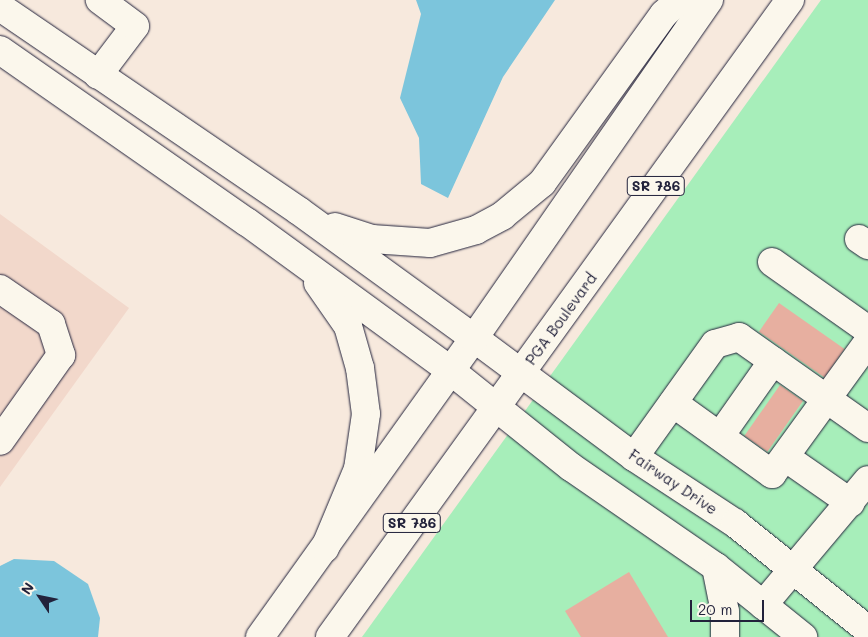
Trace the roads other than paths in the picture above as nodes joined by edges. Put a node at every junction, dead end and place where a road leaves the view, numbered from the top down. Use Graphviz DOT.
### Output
graph roads {
  1 [pos="100,0"];
  2 [pos="679,0"];
  3 [pos="709,0"];
  4 [pos="790,0"];
  5 [pos="0,6"];
  6 [pos="0,50"];
  7 [pos="98,75"];
  8 [pos="300,211"];
  9 [pos="772,262"];
  10 [pos="308,270"];
  11 [pos="0,289"];
  12 [pos="868,330"];
  13 [pos="474,338"];
  14 [pos="868,342"];
  15 [pos="773,361"];
  16 [pos="451,371"];
  17 [pos="522,372"];
  18 [pos="827,399"];
  19 [pos="673,403"];
  20 [pos="495,409"];
  21 [pos="868,428"];
  22 [pos="720,436"];
  23 [pos="0,441"];
  24 [pos="634,457"];
  25 [pos="785,457"];
  26 [pos="868,480"];
  27 [pos="851,504"];
  28 [pos="325,548"];
  29 [pos="716,567"];
  30 [pos="796,569"];
  31 [pos="763,605"];
  32 [pos="868,630"];
  33 [pos="260,637"];
  34 [pos="330,637"];
  35 [pos="725,637"];
  36 [pos="803,637"];
  1 -- 7 [label="main road"];
  2 -- 8 [label="main road"];
  3 -- 13 [label="main road"];
  4 -- 17 [label="main road, PGA Boulevard / SR 786"];
  5 -- 7 [label="main road"];
  6 -- 10 [label="main road"];
  7 -- 8 [label="main road"];
  8 -- 13 [label="main road, Fairway Drive"];
  9 -- 12 [label="main road"];
  10 -- 16 [label="main road"];
  10 -- 28 [label="main road"];
  11 -- 23 [label="main road"];
  13 -- 16 [label="main road"];
  13 -- 17 [label="main road, Fairway Drive"];
  14 -- 18 [label="main road"];
  15 -- 18 [label="main road"];
  15 -- 19 [label="main road"];
  15 -- 22 [label="main road"];
  16 -- 20 [label="main road"];
  16 -- 28 [label="main road"];
  17 -- 20 [label="main road, PGA Boulevard / SR 786"];
  17 -- 24 [label="main road, Fairway Drive"];
  18 -- 21 [label="main road"];
  18 -- 25 [label="main road"];
  19 -- 22 [label="main road"];
  19 -- 24 [label="main road"];
  20 -- 29 [label="main road"];
  20 -- 34 [label="main road, PGA Boulevard / SR 786"];
  22 -- 25 [label="main road"];
  24 -- 30 [label="main road, Fairway Drive"];
  25 -- 27 [label="main road"];
  26 -- 27 [label="main road"];
  27 -- 30 [label="main road"];
  28 -- 33 [label="main road"];
  29 -- 31 [label="main road"];
  29 -- 35 [label="main road"];
  30 -- 31 [label="main road"];
  30 -- 32 [label="main road, Fairway Drive"];
  31 -- 36 [label="main road"];
}
